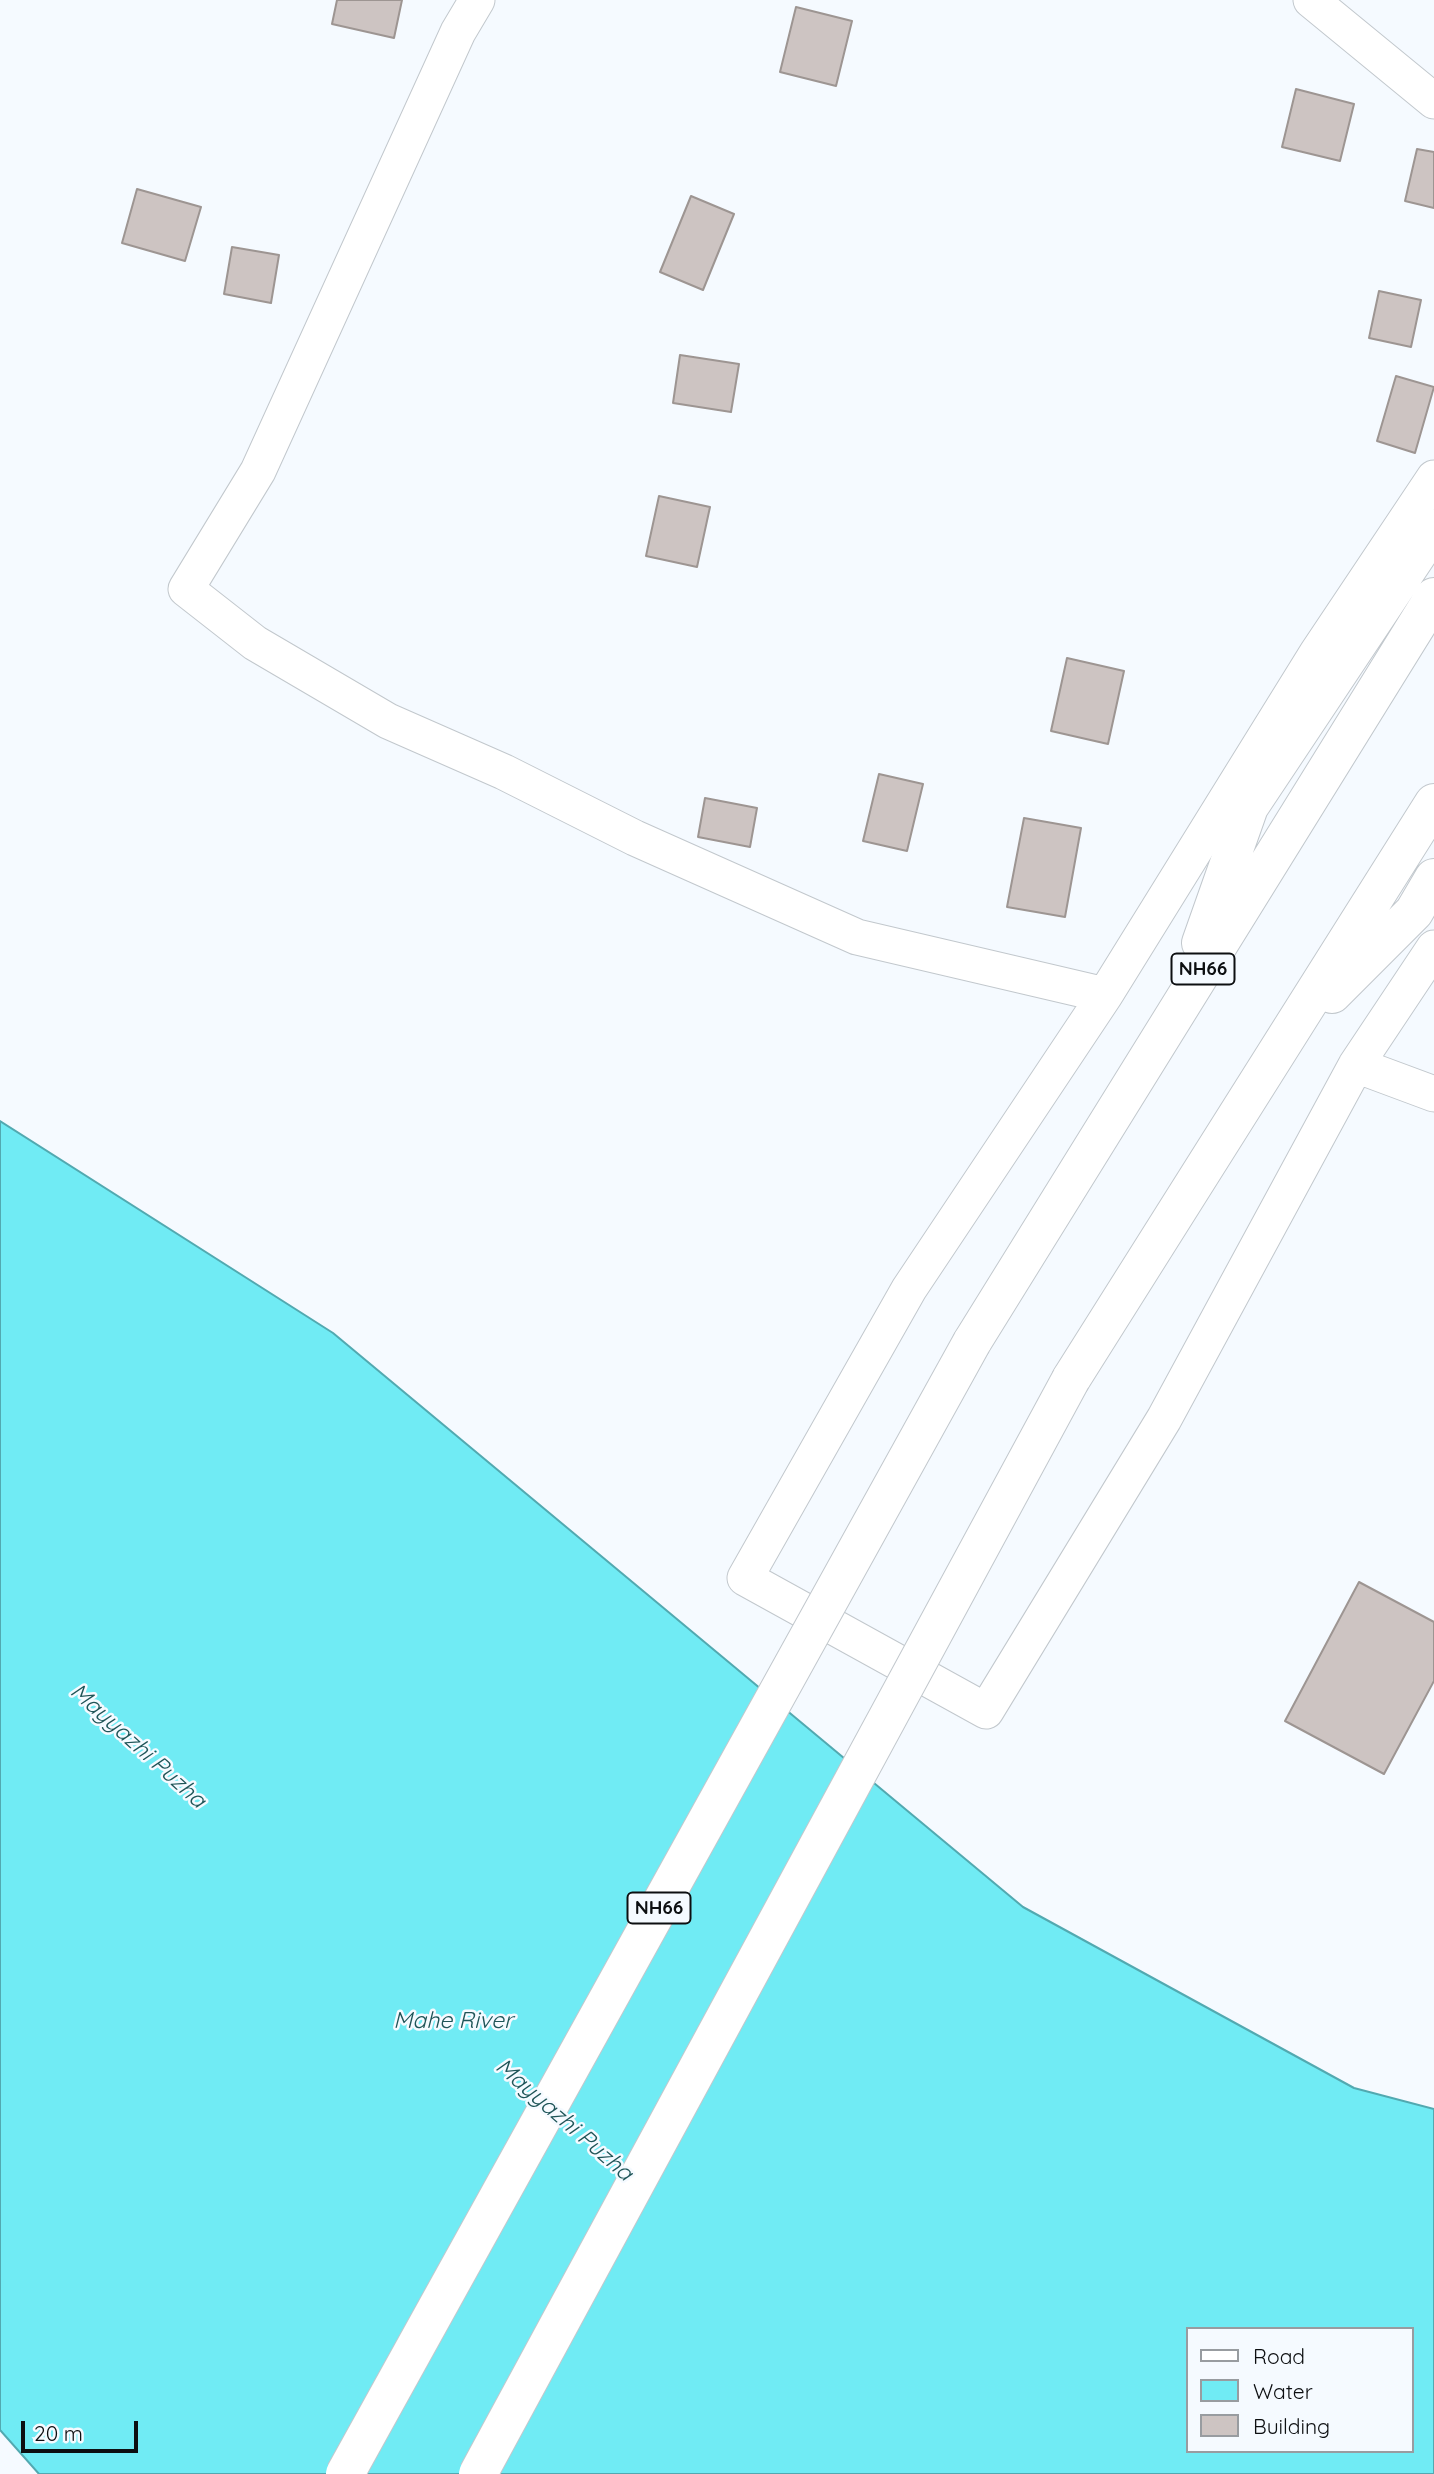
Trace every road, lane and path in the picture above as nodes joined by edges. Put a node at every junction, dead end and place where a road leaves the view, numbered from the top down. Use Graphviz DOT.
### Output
graph roads {
  1 [pos="477,0"];
  2 [pos="1311,0"];
  3 [pos="1434,101"];
  4 [pos="1434,478"];
  5 [pos="1434,529"];
  6 [pos="1434,597"];
  7 [pos="1434,803"];
  8 [pos="1434,878"];
  9 [pos="1434,948"];
  10 [pos="1105,995"];
  11 [pos="1177,1011"];
  12 [pos="1285,1040"];
  13 [pos="1356,1065"];
  14 [pos="1434,1094"];
  15 [pos="345,2474"];
  16 [pos="478,2474"];
  1 -- 10 [label="street"];
  2 -- 3 [label="street"];
  4 -- 10 [label="street"];
  5 -- 11 [label="highway"];
  6 -- 11 [label="highway, NH66"];
  7 -- 12 [label="highway"];
  8 -- 12 [label="highway"];
  9 -- 13 [label="street"];
  10 -- 13 [label="street"];
  11 -- 15 [label="highway, NH66, bridge"];
  12 -- 16 [label="highway, bridge"];
  13 -- 14 [label="street"];
}
